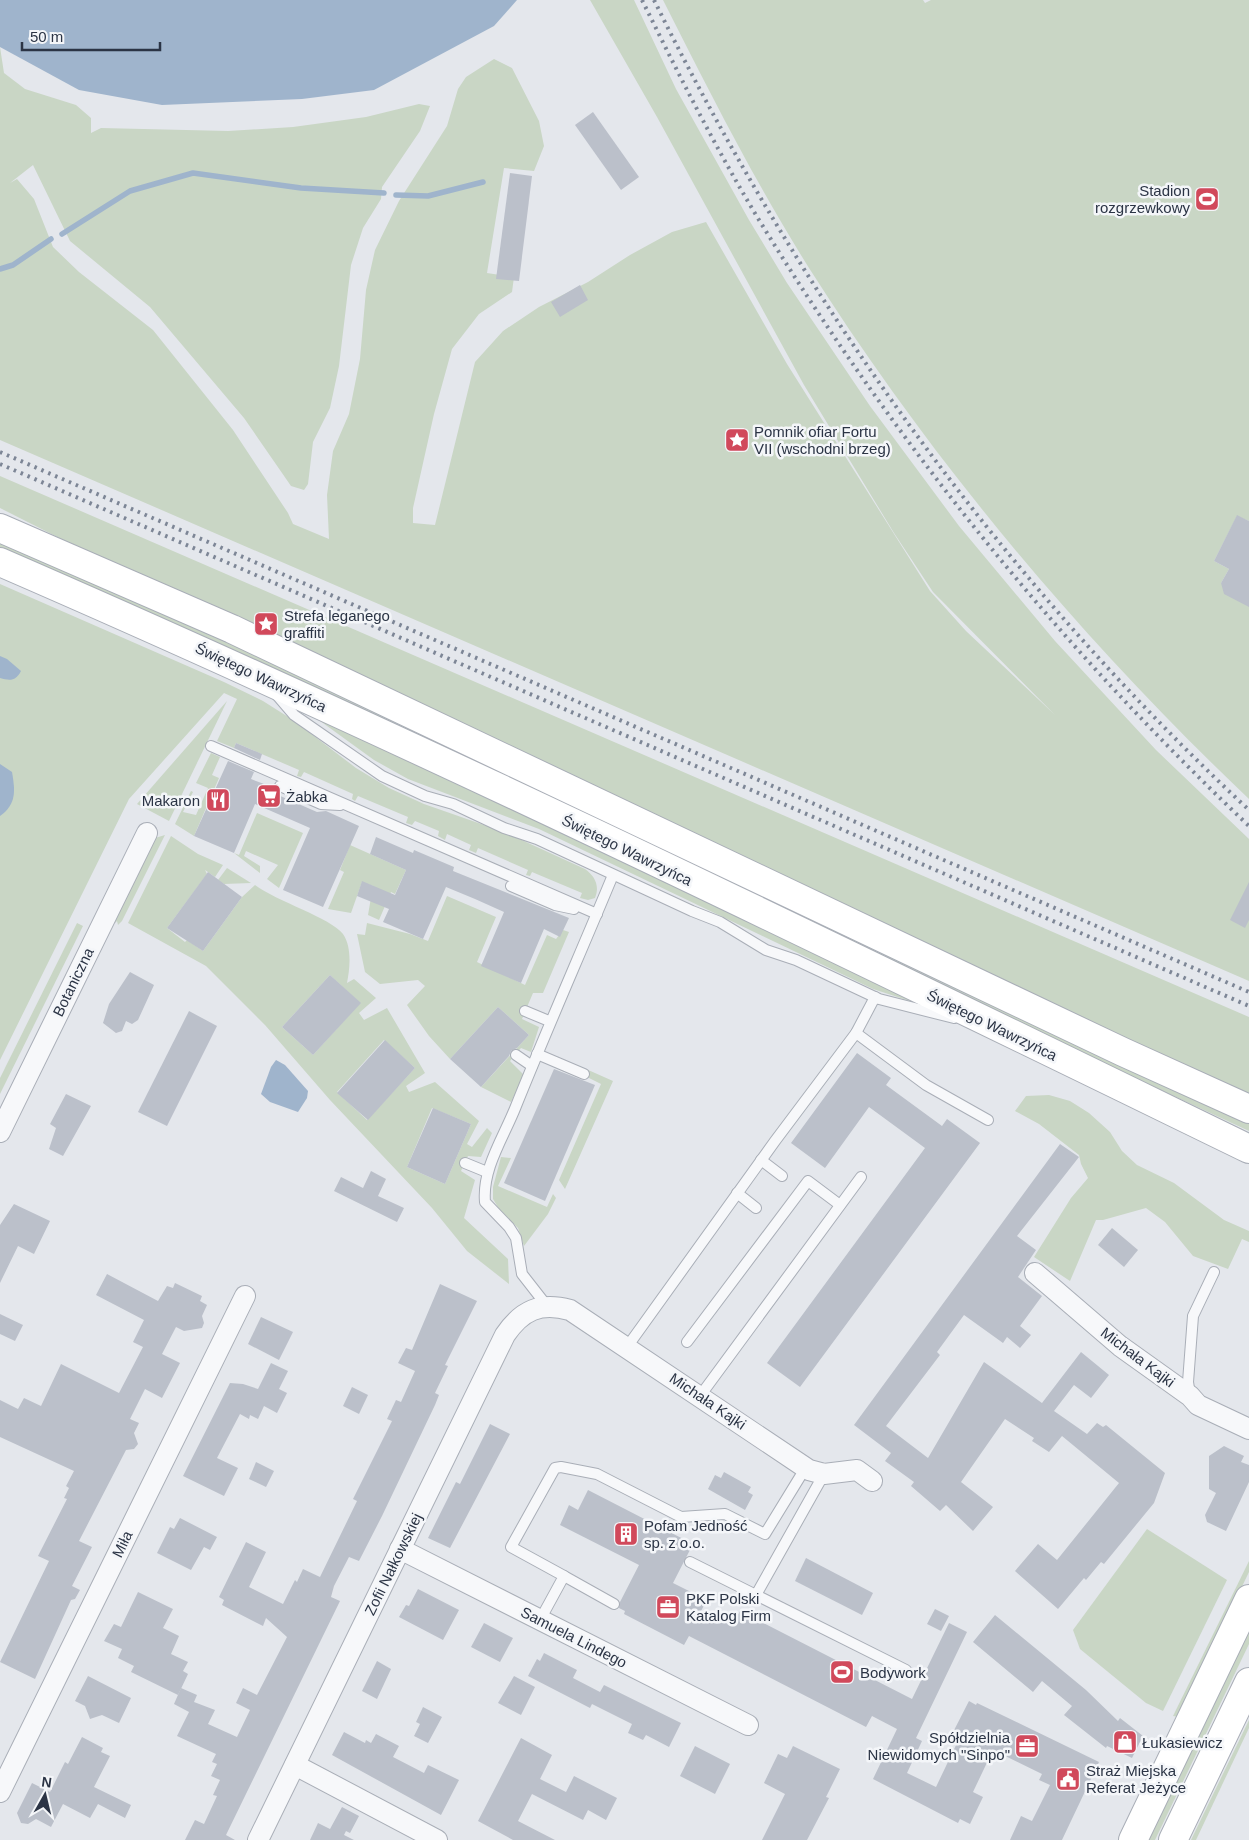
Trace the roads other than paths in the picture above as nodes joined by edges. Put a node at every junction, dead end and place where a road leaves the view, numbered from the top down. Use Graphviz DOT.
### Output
graph roads {
  1 [pos="0,528"];
  2 [pos="0,562"];
  3 [pos="262,678"];
  4 [pos="211,746"];
  5 [pos="280,786"];
  6 [pos="348,806"];
  7 [pos="147,833"];
  8 [pos="613,875"];
  9 [pos="511,886"];
  10 [pos="597,914"];
  11 [pos="875,997"];
  12 [pos="526,1011"];
  13 [pos="550,1021"];
  14 [pos="1005,1030"];
  15 [pos="856,1033"];
  16 [pos="537,1054"];
  17 [pos="516,1055"];
  18 [pos="532,1066"];
  19 [pos="584,1074"];
  20 [pos="1249,1109"];
  21 [pos="988,1120"];
  22 [pos="0,1132"];
  23 [pos="1249,1149"];
  24 [pos="761,1160"];
  25 [pos="465,1164"];
  26 [pos="487,1172"];
  27 [pos="782,1176"];
  28 [pos="861,1177"];
  29 [pos="737,1193"];
  30 [pos="840,1205"];
  31 [pos="756,1208"];
  32 [pos="1214,1272"];
  33 [pos="1035,1273"];
  34 [pos="245,1296"];
  35 [pos="547,1306"];
  36 [pos="687,1342"];
  37 [pos="627,1347"];
  38 [pos="700,1396"];
  39 [pos="1190,1396"];
  40 [pos="1249,1429"];
  41 [pos="815,1471"];
  42 [pos="872,1481"];
  43 [pos="400,1549"];
  44 [pos="690,1562"];
  45 [pos="564,1576"];
  46 [pos="756,1595"];
  47 [pos="1249,1598"];
  48 [pos="614,1604"];
  49 [pos="540,1620"];
  50 [pos="906,1670"];
  51 [pos="1249,1682"];
  52 [pos="748,1725"];
  53 [pos="295,1765"];
  54 [pos="0,1792"];
  55 [pos="258,1840"];
  56 [pos="437,1840"];
  57 [pos="1133,1840"];
  58 [pos="1173,1840"];
  1 -- 20 [label="main road, Świętego Wawrzyńca"];
  2 -- 3 [label="main road, Świętego Wawrzyńca"];
  3 -- 8 [label="lane"];
  3 -- 14 [label="main road, Świętego Wawrzyńca"];
  4 -- 6 [label="lane"];
  5 -- 6 [label="lane"];
  6 -- 10 [label="lane"];
  7 -- 22 [label="street, Botaniczna"];
  8 -- 10 [label="lane"];
  8 -- 11 [label="lane"];
  9 -- 10 [label="lane"];
  10 -- 13 [label="lane"];
  11 -- 14 [label="lane"];
  11 -- 15 [label="lane"];
  12 -- 13 [label="lane"];
  13 -- 16 [label="lane"];
  14 -- 23 [label="main road, Świętego Wawrzyńca"];
  15 -- 21 [label="lane"];
  15 -- 24 [label="lane"];
  16 -- 18 [label="lane"];
  16 -- 19 [label="lane"];
  17 -- 18 [label="lane"];
  18 -- 26 [label="lane"];
  24 -- 27 [label="lane"];
  24 -- 29 [label="lane"];
  25 -- 26 [label="lane"];
  26 -- 35 [label="lane"];
  28 -- 30 [label="lane"];
  29 -- 31 [label="lane"];
  29 -- 37 [label="lane"];
  30 -- 36 [label="lane"];
  30 -- 38 [label="lane"];
  32 -- 39 [label="lane"];
  33 -- 39 [label="street, Michała Kajki"];
  34 -- 54 [label="street, Miła"];
  35 -- 37 [label="street, Michała Kajki"];
  35 -- 43 [label="street, Zofii Nałkowskiej"];
  37 -- 38 [label="street, Michała Kajki"];
  38 -- 41 [label="street, Michała Kajki"];
  39 -- 40 [label="street, Michała Kajki"];
  41 -- 42 [label="street"];
  41 -- 45 [label="lane"];
  41 -- 46 [label="lane"];
  43 -- 49 [label="street, Samuela Lindego"];
  43 -- 53 [label="street, Zofii Nałkowskiej"];
  44 -- 46 [label="lane"];
  45 -- 48 [label="lane"];
  45 -- 49 [label="lane"];
  46 -- 50 [label="lane"];
  47 -- 57 [label="main road"];
  49 -- 52 [label="street, Samuela Lindego"];
  51 -- 58 [label="main road"];
  53 -- 55 [label="street, Zofii Nałkowskiej"];
  53 -- 56 [label="street"];
}
